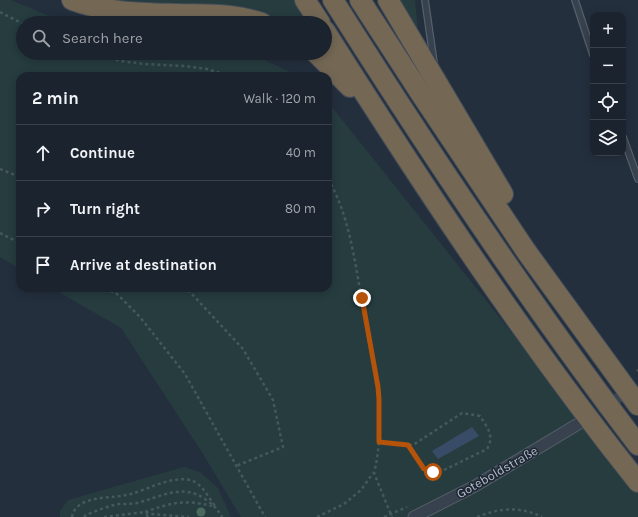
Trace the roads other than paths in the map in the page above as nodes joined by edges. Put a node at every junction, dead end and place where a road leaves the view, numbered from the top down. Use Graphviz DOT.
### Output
graph roads {
  1 [pos="72,0"];
  2 [pos="305,0"];
  3 [pos="334,0"];
  4 [pos="360,0"];
  5 [pos="388,0"];
  6 [pos="425,0"];
  7 [pos="575,0"];
  8 [pos="232,16"];
  9 [pos="315,16"];
  10 [pos="332,42"];
  11 [pos="591,48"];
  12 [pos="323,60"];
  13 [pos="438,83"];
  14 [pos="378,115"];
  15 [pos="626,145"];
  16 [pos="638,179"];
  17 [pos="526,251"];
  18 [pos="638,405"];
  19 [pos="578,424"];
  20 [pos="638,445"];
  21 [pos="638,482"];
  22 [pos="414,517"];
  1 -- 8 [label="highway"];
  2 -- 9 [label="highway"];
  3 -- 20 [label="highway"];
  4 -- 17 [label="highway"];
  5 -- 13 [label="highway"];
  6 -- 13 [label="lane"];
  7 -- 11 [label="lane"];
  10 -- 14 [label="highway"];
  12 -- 14 [label="highway"];
  13 -- 17 [label="highway"];
  14 -- 21 [label="highway"];
  15 -- 16 [label="lane"];
  17 -- 18 [label="highway"];
  19 -- 22 [label="street, Goteboldstraße"];
}
